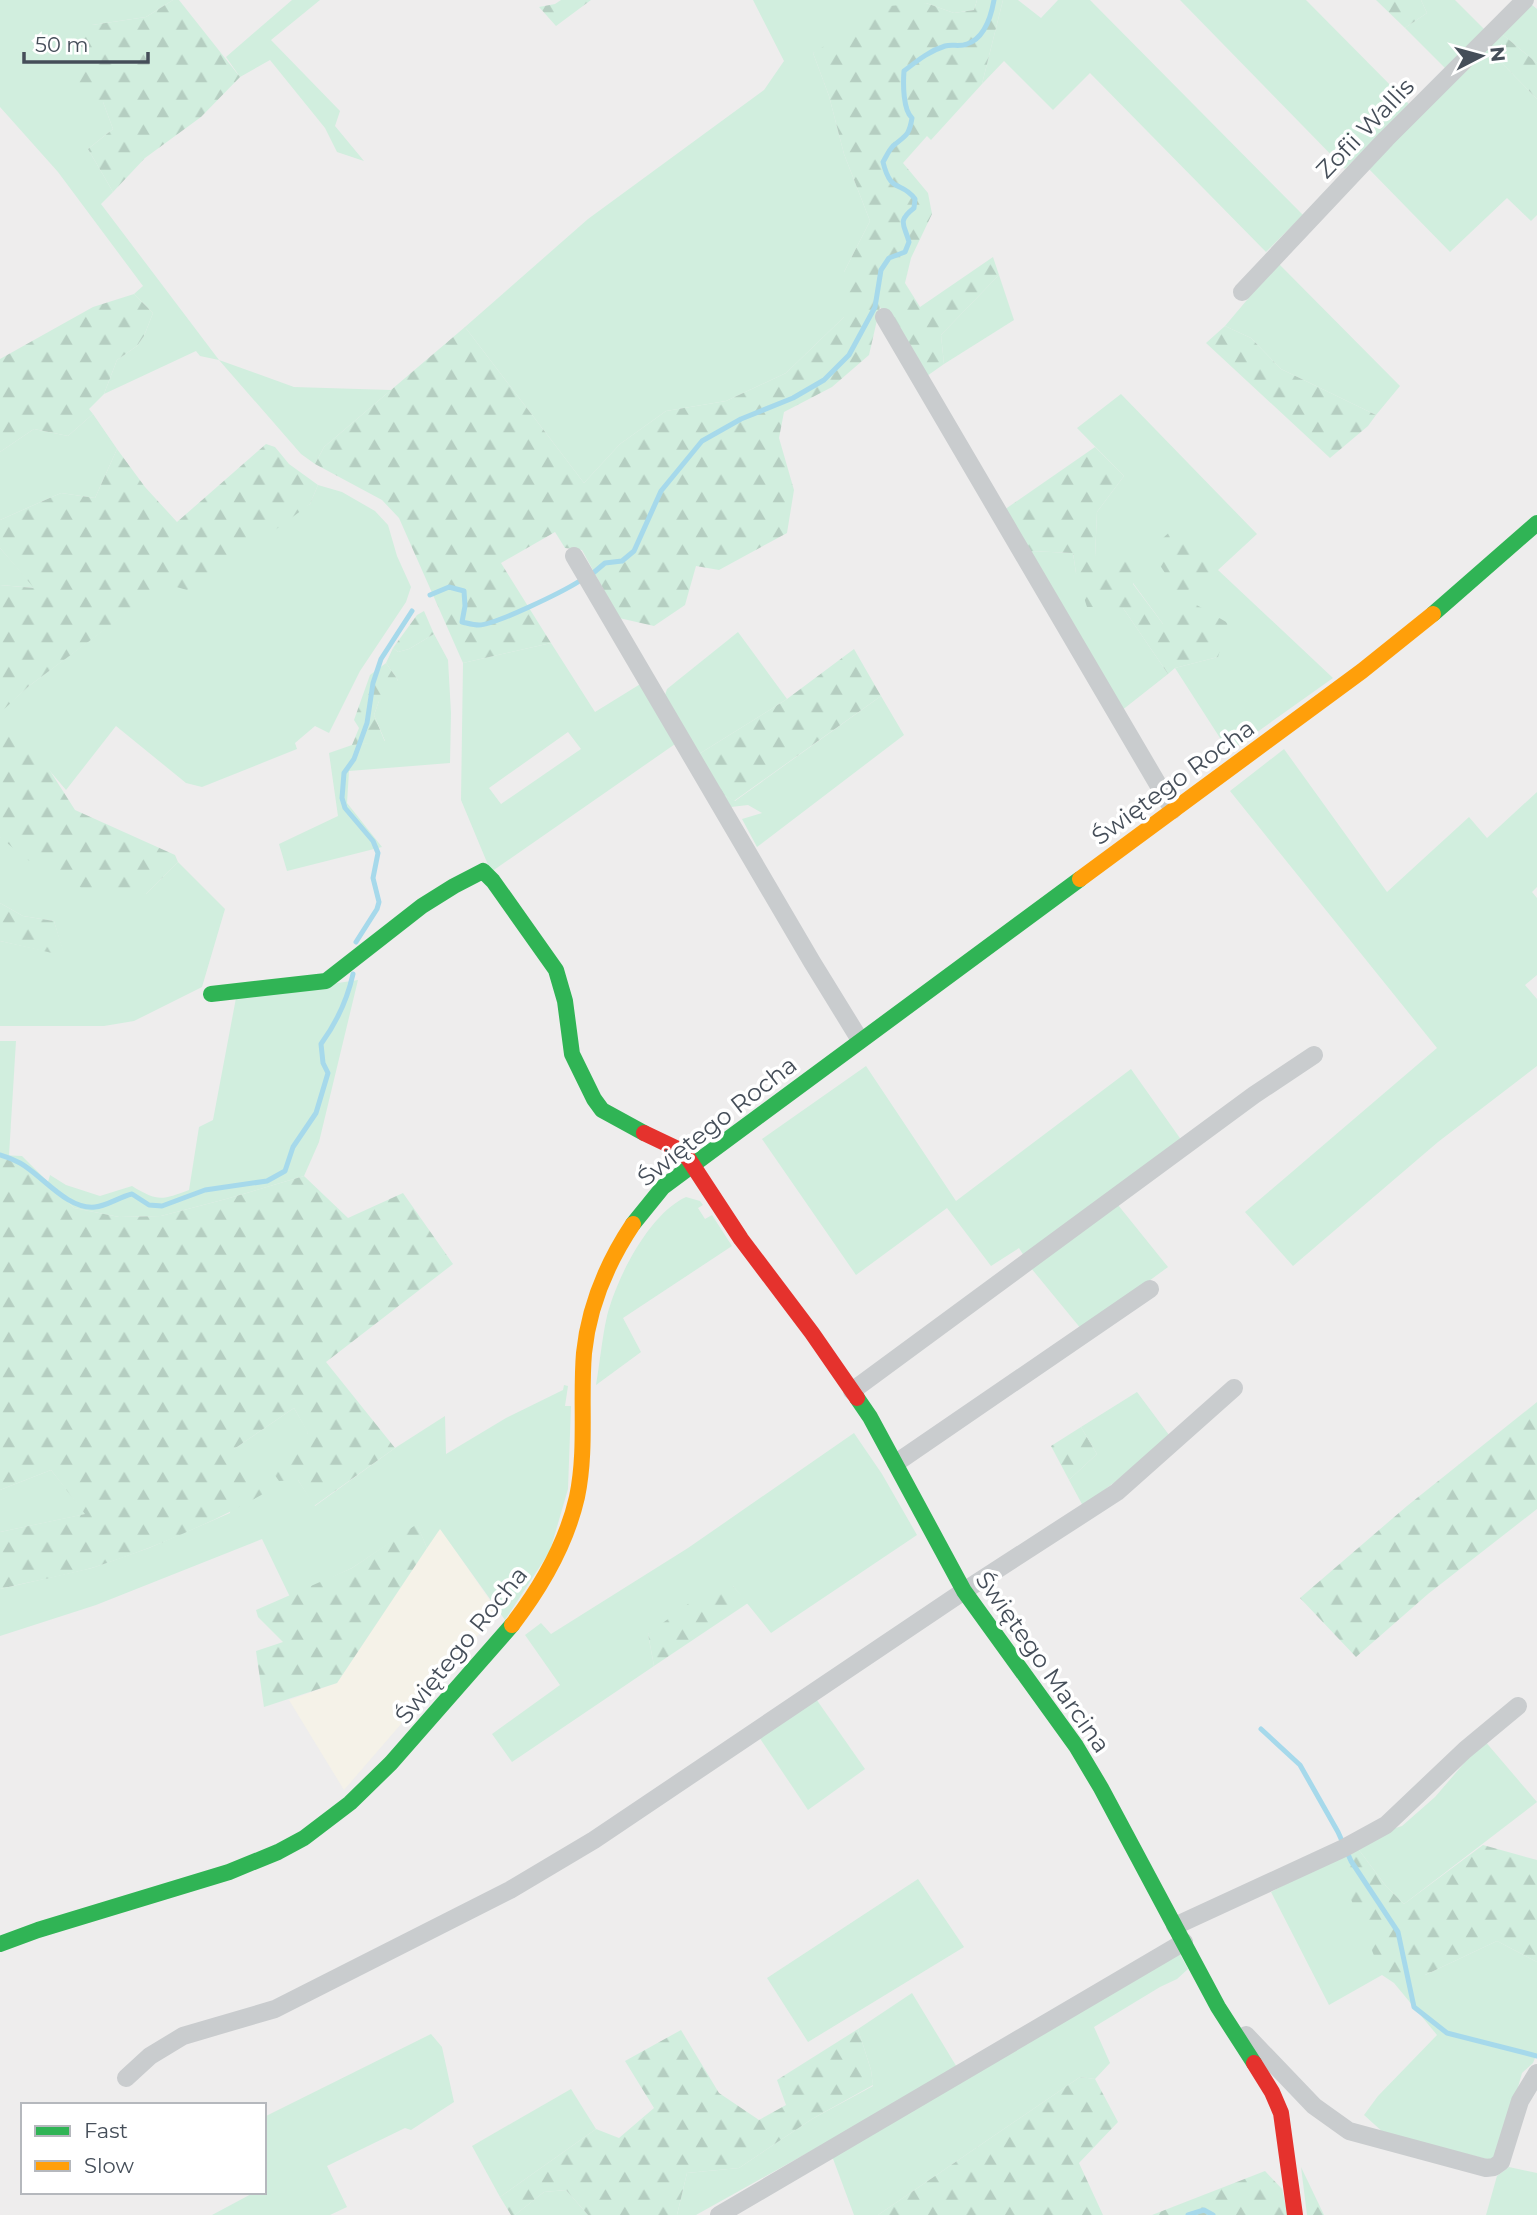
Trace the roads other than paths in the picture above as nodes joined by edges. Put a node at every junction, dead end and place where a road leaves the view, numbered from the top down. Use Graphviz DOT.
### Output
graph roads {
  1 [pos="1525,0"];
  2 [pos="1242,292"];
  3 [pos="884,317"];
  4 [pos="1537,523"];
  5 [pos="574,556"];
  6 [pos="1173,810"];
  7 [pos="211,994"];
  8 [pos="860,1040"];
  9 [pos="1314,1055"];
  10 [pos="692,1164"];
  11 [pos="1150,1290"];
  12 [pos="1234,1388"];
  13 [pos="852,1391"];
  14 [pos="896,1463"];
  15 [pos="964,1591"];
  16 [pos="1518,1706"];
  17 [pos="1179,1934"];
  18 [pos="0,1944"];
  19 [pos="1218,2007"];
  20 [pos="1537,2073"];
  21 [pos="126,2078"];
  22 [pos="719,2215"];
  23 [pos="1295,2215"];
  1 -- 2 [label="street, Zofii Wallis"];
  3 -- 6 [label="street"];
  4 -- 6 [label="street, Świętego Rocha"];
  5 -- 8 [label="street"];
  6 -- 8 [label="street, Świętego Rocha"];
  7 -- 10 [label="street, Świętego Marcina"];
  8 -- 10 [label="street, Świętego Rocha"];
  9 -- 13 [label="street"];
  10 -- 13 [label="street, Świętego Marcina"];
  10 -- 18 [label="street, Świętego Rocha"];
  11 -- 14 [label="street"];
  12 -- 15 [label="street"];
  13 -- 14 [label="street, Świętego Marcina"];
  14 -- 15 [label="street, Świętego Marcina"];
  15 -- 17 [label="street, Świętego Marcina"];
  15 -- 21 [label="street"];
  16 -- 17 [label="street"];
  17 -- 19 [label="street, Świętego Marcina"];
  17 -- 22 [label="street"];
  19 -- 20 [label="street"];
  19 -- 23 [label="street, Świętego Marcina"];
}
